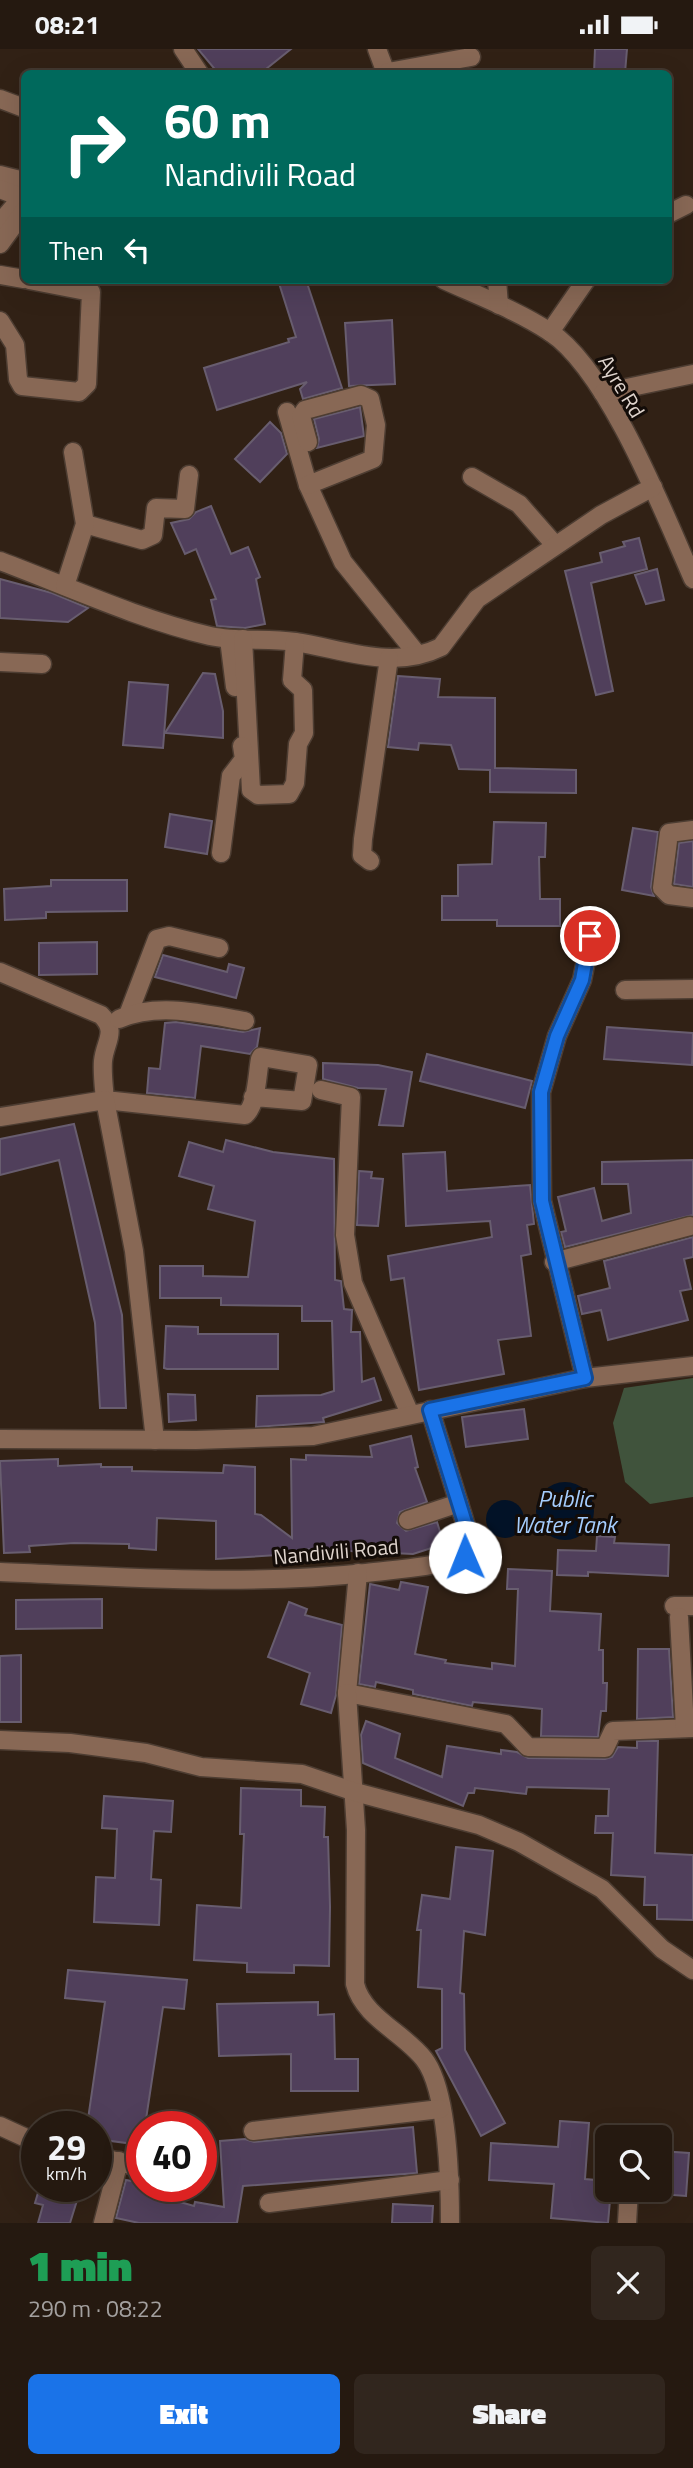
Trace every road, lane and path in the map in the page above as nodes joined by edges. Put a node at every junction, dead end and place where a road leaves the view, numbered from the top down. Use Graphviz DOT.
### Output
graph roads {
  1 [pos="183,49"];
  2 [pos="377,49"];
  3 [pos="471,57"];
  4 [pos="196,70"];
  5 [pos="386,70"];
  6 [pos="403,70"];
  7 [pos="0,99"];
  8 [pos="21,107"];
  9 [pos="0,175"];
  10 [pos="21,180"];
  11 [pos="0,189"];
  12 [pos="686,205"];
  13 [pos="672,212"];
  14 [pos="21,214"];
  15 [pos="1,236"];
  16 [pos="0,275"];
  17 [pos="21,279"];
  18 [pos="48,284"];
  19 [pos="453,284"];
  20 [pos="497,284"];
  21 [pos="583,284"];
  22 [pos="499,305"];
  23 [pos="0,321"];
  24 [pos="550,332"];
  25 [pos="693,374"];
  26 [pos="603,393"];
  27 [pos="287,412"];
  28 [pos="73,452"];
  29 [pos="189,475"];
  30 [pos="472,477"];
  31 [pos="314,483"];
  32 [pos="653,487"];
  33 [pos="85,524"];
  34 [pos="555,545"];
  35 [pos="0,561"];
  36 [pos="693,579"];
  37 [pos="65,586"];
  38 [pos="236,639"];
  39 [pos="295,642"];
  40 [pos="417,654"];
  41 [pos="389,658"];
  42 [pos="0,662"];
  43 [pos="43,664"];
  44 [pos="693,830"];
  45 [pos="221,853"];
  46 [pos="370,861"];
  47 [pos="693,898"];
  48 [pos="590,936"];
  49 [pos="219,948"];
  50 [pos="0,972"];
  51 [pos="693,989"];
  52 [pos="625,990"];
  53 [pos="128,1015"];
  54 [pos="245,1020"];
  55 [pos="109,1023"];
  56 [pos="321,1090"];
  57 [pos="253,1097"];
  58 [pos="105,1100"];
  59 [pos="0,1117"];
  60 [pos="690,1226"];
  61 [pos="554,1262"];
  62 [pos="693,1366"];
  63 [pos="585,1378"];
  64 [pos="430,1410"];
  65 [pos="410,1415"];
  66 [pos="0,1439"];
  67 [pos="155,1440"];
  68 [pos="458,1503"];
  69 [pos="408,1520"];
  70 [pos="0,1573"];
  71 [pos="358,1573"];
  72 [pos="693,1606"];
  73 [pos="347,1693"];
  74 [pos="689,1721"];
  75 [pos="0,1740"];
  76 [pos="355,1792"];
  77 [pos="693,1971"];
  78 [pos="440,2109"];
  79 [pos="0,2126"];
  80 [pos="253,2131"];
  81 [pos="21,2136"];
  82 [pos="112,2159"];
  83 [pos="119,2161"];
  84 [pos="126,2163"];
  85 [pos="450,2180"];
  86 [pos="628,2202"];
  87 [pos="269,2203"];
  88 [pos="103,2223"];
  89 [pos="450,2223"];
  90 [pos="627,2223"];
  1 -- 4 [label="street"];
  2 -- 5 [label="street"];
  3 -- 6 [label="street"];
  7 -- 8 [label="street"];
  9 -- 10 [label="street"];
  11 -- 15 [label="street"];
  12 -- 13 [label="street"];
  14 -- 15 [label="street"];
  16 -- 17 [label="street"];
  18 -- 23 [label="street"];
  19 -- 22 [label="street, Ayre Rd"];
  20 -- 22 [label="street"];
  21 -- 24 [label="street"];
  22 -- 24 [label="street, Ayre Rd"];
  24 -- 26 [label="street, Ayre Rd"];
  25 -- 26 [label="street"];
  26 -- 32 [label="street, Ayre Rd"];
  27 -- 31 [label="street"];
  28 -- 33 [label="street"];
  29 -- 33 [label="street"];
  30 -- 34 [label="street"];
  31 -- 31 [label="street"];
  31 -- 40 [label="street"];
  32 -- 34 [label="street"];
  32 -- 36 [label="street, Ayre Rd"];
  33 -- 37 [label="street"];
  34 -- 40 [label="street"];
  35 -- 37 [label="street"];
  37 -- 38 [label="street"];
  38 -- 39 [label="street"];
  38 -- 39 [label="street"];
  38 -- 45 [label="street"];
  39 -- 41 [label="street"];
  40 -- 41 [label="street"];
  41 -- 46 [label="street"];
  42 -- 43 [label="street"];
  44 -- 47 [label="street"];
  48 -- 61 [label="street"];
  49 -- 53 [label="street"];
  50 -- 55 [label="street"];
  51 -- 52 [label="street"];
  53 -- 54 [label="street"];
  53 -- 55 [label="street"];
  55 -- 58 [label="street"];
  56 -- 65 [label="street"];
  57 -- 58 [label="street"];
  58 -- 59 [label="street"];
  58 -- 67 [label="street"];
  60 -- 61 [label="street"];
  61 -- 63 [label="street"];
  62 -- 63 [label="street"];
  63 -- 64 [label="street"];
  64 -- 65 [label="street"];
  64 -- 68 [label="street, Nandivili Road"];
  65 -- 67 [label="street"];
  66 -- 67 [label="street"];
  68 -- 69 [label="street"];
  68 -- 71 [label="street, Nandivili Road"];
  70 -- 71 [label="street, Nandivili Road"];
  71 -- 73 [label="street"];
  72 -- 74 [label="street"];
  73 -- 74 [label="street"];
  73 -- 76 [label="street"];
  75 -- 76 [label="street"];
  76 -- 77 [label="street"];
  76 -- 78 [label="street"];
  78 -- 80 [label="street"];
  78 -- 85 [label="street"];
  79 -- 81 [label="street"];
  82 -- 83 [label="street"];
  83 -- 84 [label="street"];
  83 -- 88 [label="street"];
  85 -- 87 [label="street"];
  85 -- 89 [label="street"];
  86 -- 90 [label="street"];
}
